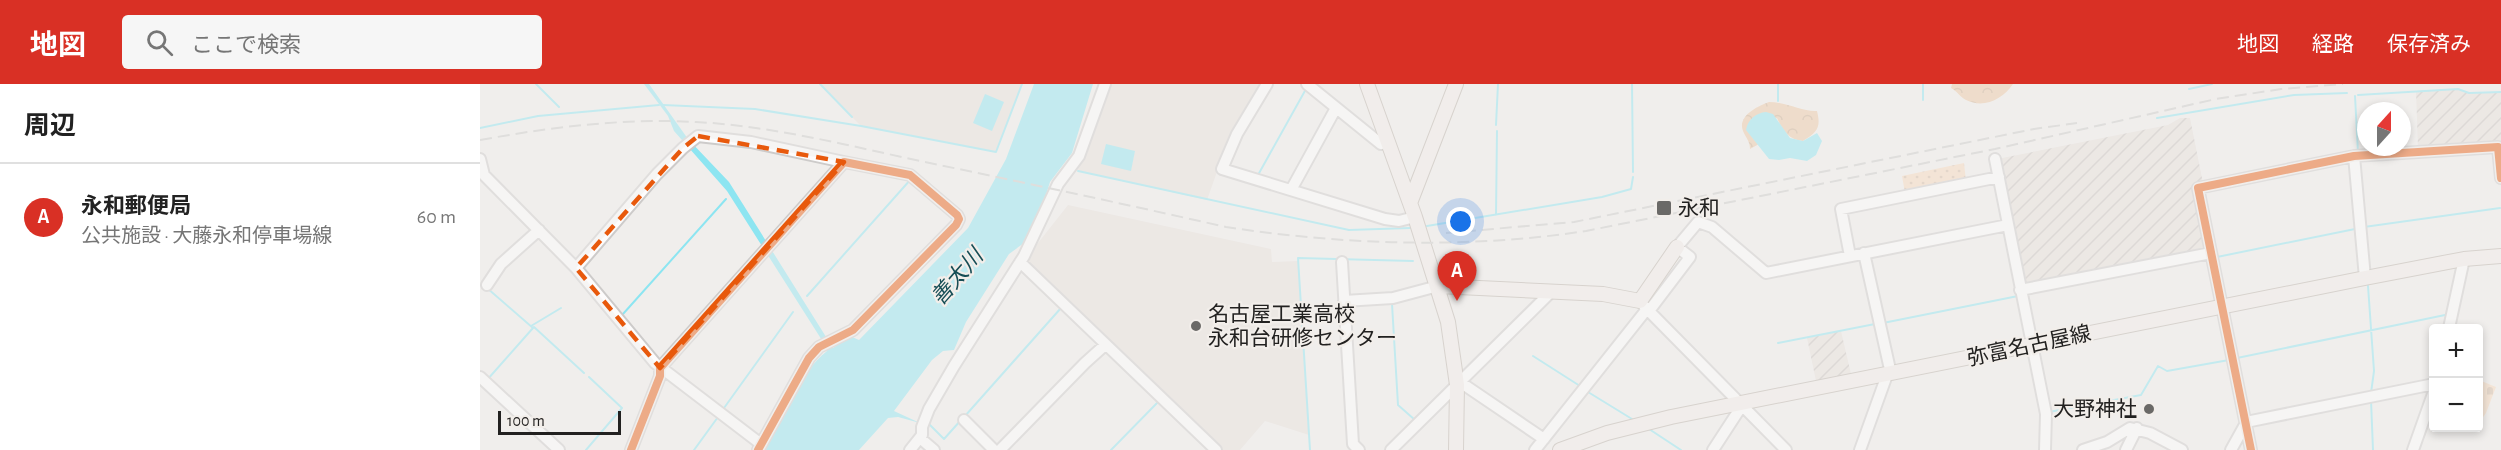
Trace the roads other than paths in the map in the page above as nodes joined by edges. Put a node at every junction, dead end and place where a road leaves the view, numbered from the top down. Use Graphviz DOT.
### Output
graph roads {
  1 [pos="1105,84"];
  2 [pos="1267,84"];
  3 [pos="1308,84"];
  4 [pos="1367,84"];
  5 [pos="1455,84"];
  6 [pos="1336,108"];
  7 [pos="1388,143"];
  8 [pos="2354,156"];
  9 [pos="480,159"];
  10 [pos="1995,159"];
  11 [pos="844,162"];
  12 [pos="482,177"];
  13 [pos="1999,177"];
  14 [pos="2501,178"];
  15 [pos="1291,190"];
  16 [pos="1410,203"];
  17 [pos="1415,217"];
  18 [pos="2008,225"];
  19 [pos="539,230"];
  20 [pos="1677,247"];
  21 [pos="1864,253"];
  22 [pos="2211,253"];
  23 [pos="1850,256"];
  24 [pos="2501,256"];
  25 [pos="2464,259"];
  26 [pos="1020,262"];
  27 [pos="1342,262"];
  28 [pos="576,268"];
  29 [pos="2365,278"];
  30 [pos="487,285"];
  31 [pos="1438,286"];
  32 [pos="2020,290"];
  33 [pos="1551,292"];
  34 [pos="1344,301"];
  35 [pos="2222,306"];
  36 [pos="1645,307"];
  37 [pos="2450,324"];
  38 [pos="1105,345"];
  39 [pos="2031,345"];
  40 [pos="660,368"];
  41 [pos="1889,374"];
  42 [pos="483,380"];
  43 [pos="1459,384"];
  44 [pos="2429,385"];
  45 [pos="2429,403"];
  46 [pos="1740,406"];
  47 [pos="964,420"];
  48 [pos="2246,423"];
  49 [pos="2137,429"];
  50 [pos="920,438"];
  51 [pos="1544,439"];
  52 [pos="759,447"];
  53 [pos="559,450"];
  54 [pos="631,450"];
  55 [pos="910,450"];
  56 [pos="933,450"];
  57 [pos="994,450"];
  58 [pos="1000,450"];
  59 [pos="1216,450"];
  60 [pos="1359,450"];
  61 [pos="1391,450"];
  62 [pos="1456,450"];
  63 [pos="1535,450"];
  64 [pos="1563,450"];
  65 [pos="1713,450"];
  66 [pos="1786,450"];
  67 [pos="1860,450"];
  68 [pos="2045,450"];
  69 [pos="2083,450"];
  70 [pos="2126,450"];
  71 [pos="2182,450"];
  72 [pos="2231,450"];
  73 [pos="2251,450"];
  74 [pos="2413,450"];
  1 -- 26 [label="street"];
  2 -- 15 [label="street"];
  3 -- 6 [label="street"];
  4 -- 7 [label="main road"];
  5 -- 16 [label="main road"];
  6 -- 7 [label="street"];
  6 -- 15 [label="street"];
  7 -- 16 [label="main road"];
  8 -- 14 [label="street"];
  8 -- 22 [label="street"];
  8 -- 29 [label="street"];
  9 -- 12 [label="street"];
  10 -- 13 [label="street"];
  11 -- 28 [label="street"];
  11 -- 40 [label="street"];
  11 -- 52 [label="street"];
  12 -- 19 [label="street"];
  13 -- 18 [label="street"];
  13 -- 23 [label="street"];
  15 -- 17 [label="street"];
  16 -- 17 [label="main road"];
  17 -- 31 [label="main road"];
  18 -- 21 [label="street"];
  18 -- 32 [label="street"];
  19 -- 28 [label="street"];
  19 -- 30 [label="street"];
  20 -- 23 [label="street"];
  20 -- 36 [label="main road"];
  21 -- 23 [label="street"];
  21 -- 41 [label="street"];
  22 -- 32 [label="street"];
  22 -- 35 [label="street"];
  24 -- 25 [label="main road, 弥富名古屋線"];
  25 -- 29 [label="main road, 弥富名古屋線"];
  25 -- 37 [label="street"];
  26 -- 38 [label="street"];
  26 -- 50 [label="street"];
  27 -- 34 [label="street"];
  28 -- 40 [label="street"];
  29 -- 35 [label="main road, 弥富名古屋線"];
  31 -- 33 [label="main road"];
  31 -- 34 [label="street"];
  31 -- 43 [label="main road"];
  32 -- 39 [label="street"];
  33 -- 36 [label="main road"];
  33 -- 43 [label="street"];
  34 -- 60 [label="street"];
  35 -- 39 [label="main road, 弥富名古屋線"];
  35 -- 48 [label="street"];
  36 -- 46 [label="street"];
  36 -- 51 [label="street"];
  38 -- 58 [label="street"];
  38 -- 59 [label="street"];
  39 -- 41 [label="main road, 弥富名古屋線"];
  39 -- 68 [label="street"];
  40 -- 52 [label="street"];
  40 -- 54 [label="street"];
  41 -- 46 [label="main road, 弥富名古屋線"];
  41 -- 67 [label="street"];
  42 -- 53 [label="street"];
  43 -- 51 [label="street"];
  43 -- 61 [label="street"];
  43 -- 62 [label="main road"];
  44 -- 48 [label="street"];
  45 -- 74 [label="street"];
  46 -- 64 [label="main road, 弥富名古屋線"];
  46 -- 65 [label="street"];
  46 -- 66 [label="street"];
  47 -- 57 [label="street"];
  48 -- 72 [label="street"];
  48 -- 73 [label="street"];
  49 -- 69 [label="street"];
  49 -- 70 [label="street"];
  49 -- 71 [label="street"];
  50 -- 55 [label="street"];
  50 -- 56 [label="street"];
  51 -- 63 [label="street"];
}
